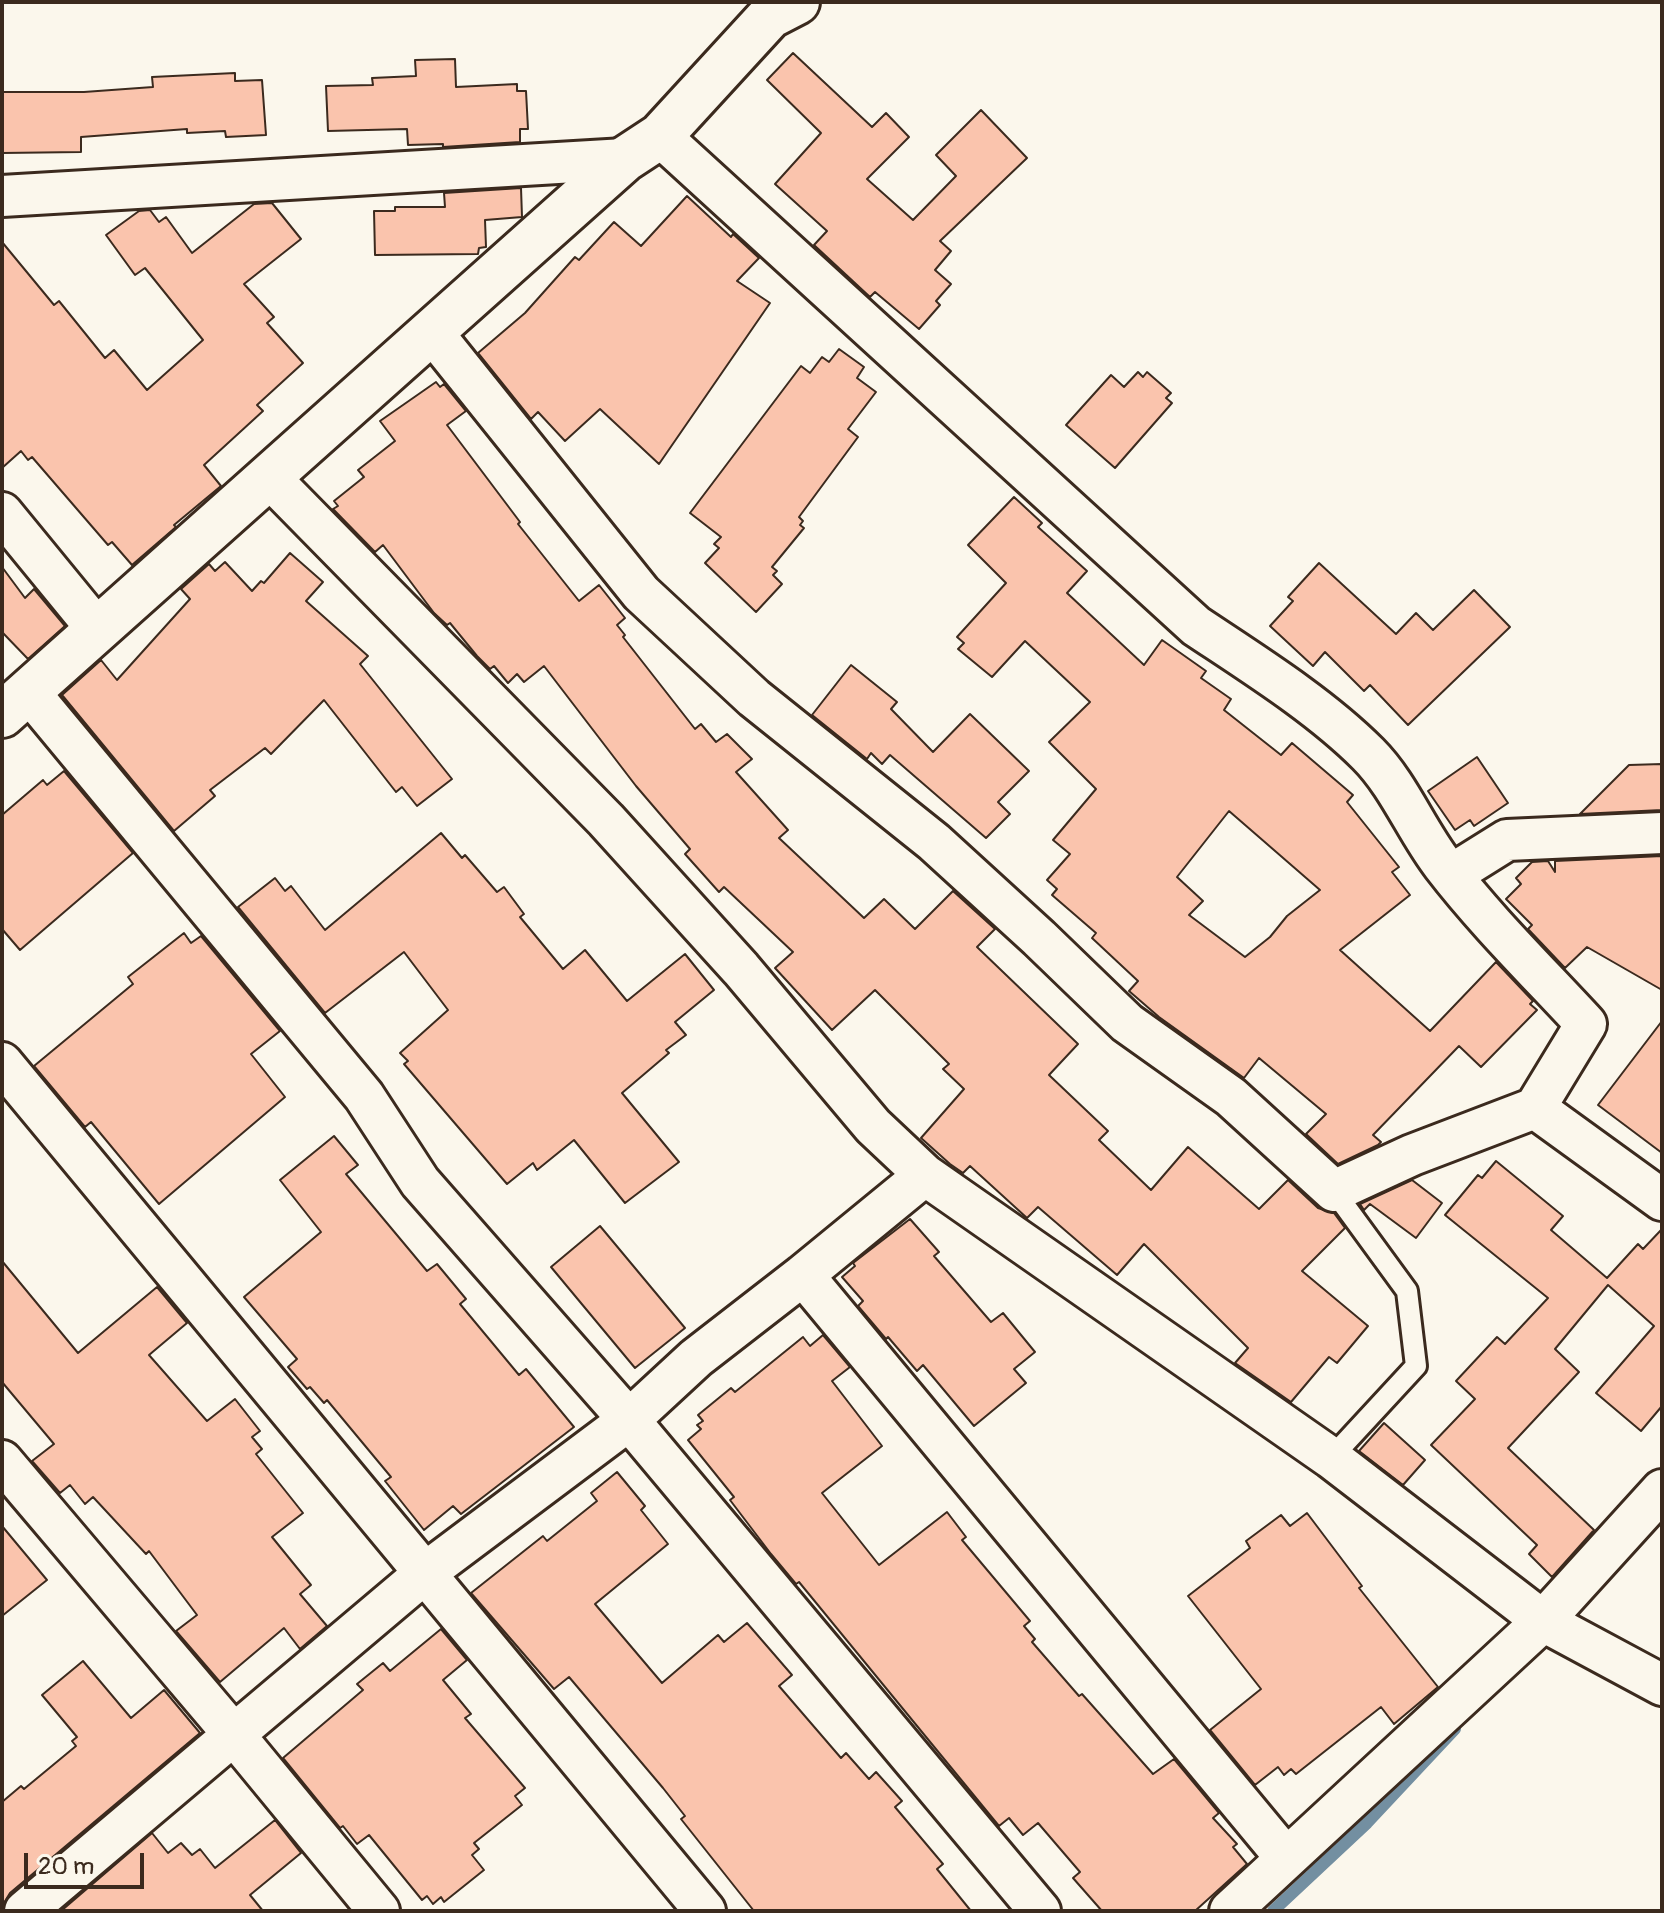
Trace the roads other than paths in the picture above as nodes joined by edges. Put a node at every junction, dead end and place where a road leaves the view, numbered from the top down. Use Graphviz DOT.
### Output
graph roads {
  1 [pos="797,2"];
  2 [pos="660,136"];
  3 [pos="625,159"];
  4 [pos="2,196"];
  5 [pos="432,332"];
  6 [pos="270,478"];
  7 [pos="2,513"];
  8 [pos="97,629"];
  9 [pos="15,703"];
  10 [pos="1662,833"];
  11 [pos="1451,875"];
  12 [pos="2,1063"];
  13 [pos="1535,1108"];
  14 [pos="925,1175"];
  15 [pos="1334,1191"];
  16 [pos="1662,1200"];
  17 [pos="803,1275"];
  18 [pos="629,1420"];
  19 [pos="1331,1458"];
  20 [pos="2,1461"];
  21 [pos="1662,1490"];
  22 [pos="425,1573"];
  23 [pos="1543,1621"];
  24 [pos="1662,1685"];
  25 [pos="235,1736"];
  26 [pos="1286,1858"];
  27 [pos="25,1911"];
  28 [pos="379,1911"];
  29 [pos="705,1911"];
  30 [pos="1040,1911"];
  31 [pos="1230,1911"];
  1 -- 2 [label="street"];
  2 -- 3 [label="street"];
  2 -- 11 [label="street"];
  3 -- 4 [label="street"];
  3 -- 5 [label="street"];
  5 -- 6 [label="street"];
  5 -- 15 [label="street"];
  6 -- 8 [label="street"];
  6 -- 14 [label="street"];
  7 -- 8 [label="street"];
  8 -- 9 [label="street"];
  9 -- 18 [label="street"];
  10 -- 11 [label="street"];
  11 -- 13 [label="street"];
  12 -- 22 [label="street"];
  13 -- 15 [label="street"];
  13 -- 16 [label="street"];
  14 -- 17 [label="street"];
  14 -- 19 [label="street"];
  15 -- 19 [label="lane"];
  17 -- 18 [label="street"];
  17 -- 26 [label="street"];
  18 -- 22 [label="street"];
  18 -- 30 [label="street"];
  19 -- 23 [label="street"];
  20 -- 25 [label="street"];
  21 -- 23 [label="street"];
  22 -- 25 [label="street"];
  22 -- 29 [label="street"];
  23 -- 24 [label="street"];
  23 -- 26 [label="street"];
  25 -- 27 [label="street"];
  25 -- 28 [label="street"];
  26 -- 31 [label="street"];
}
